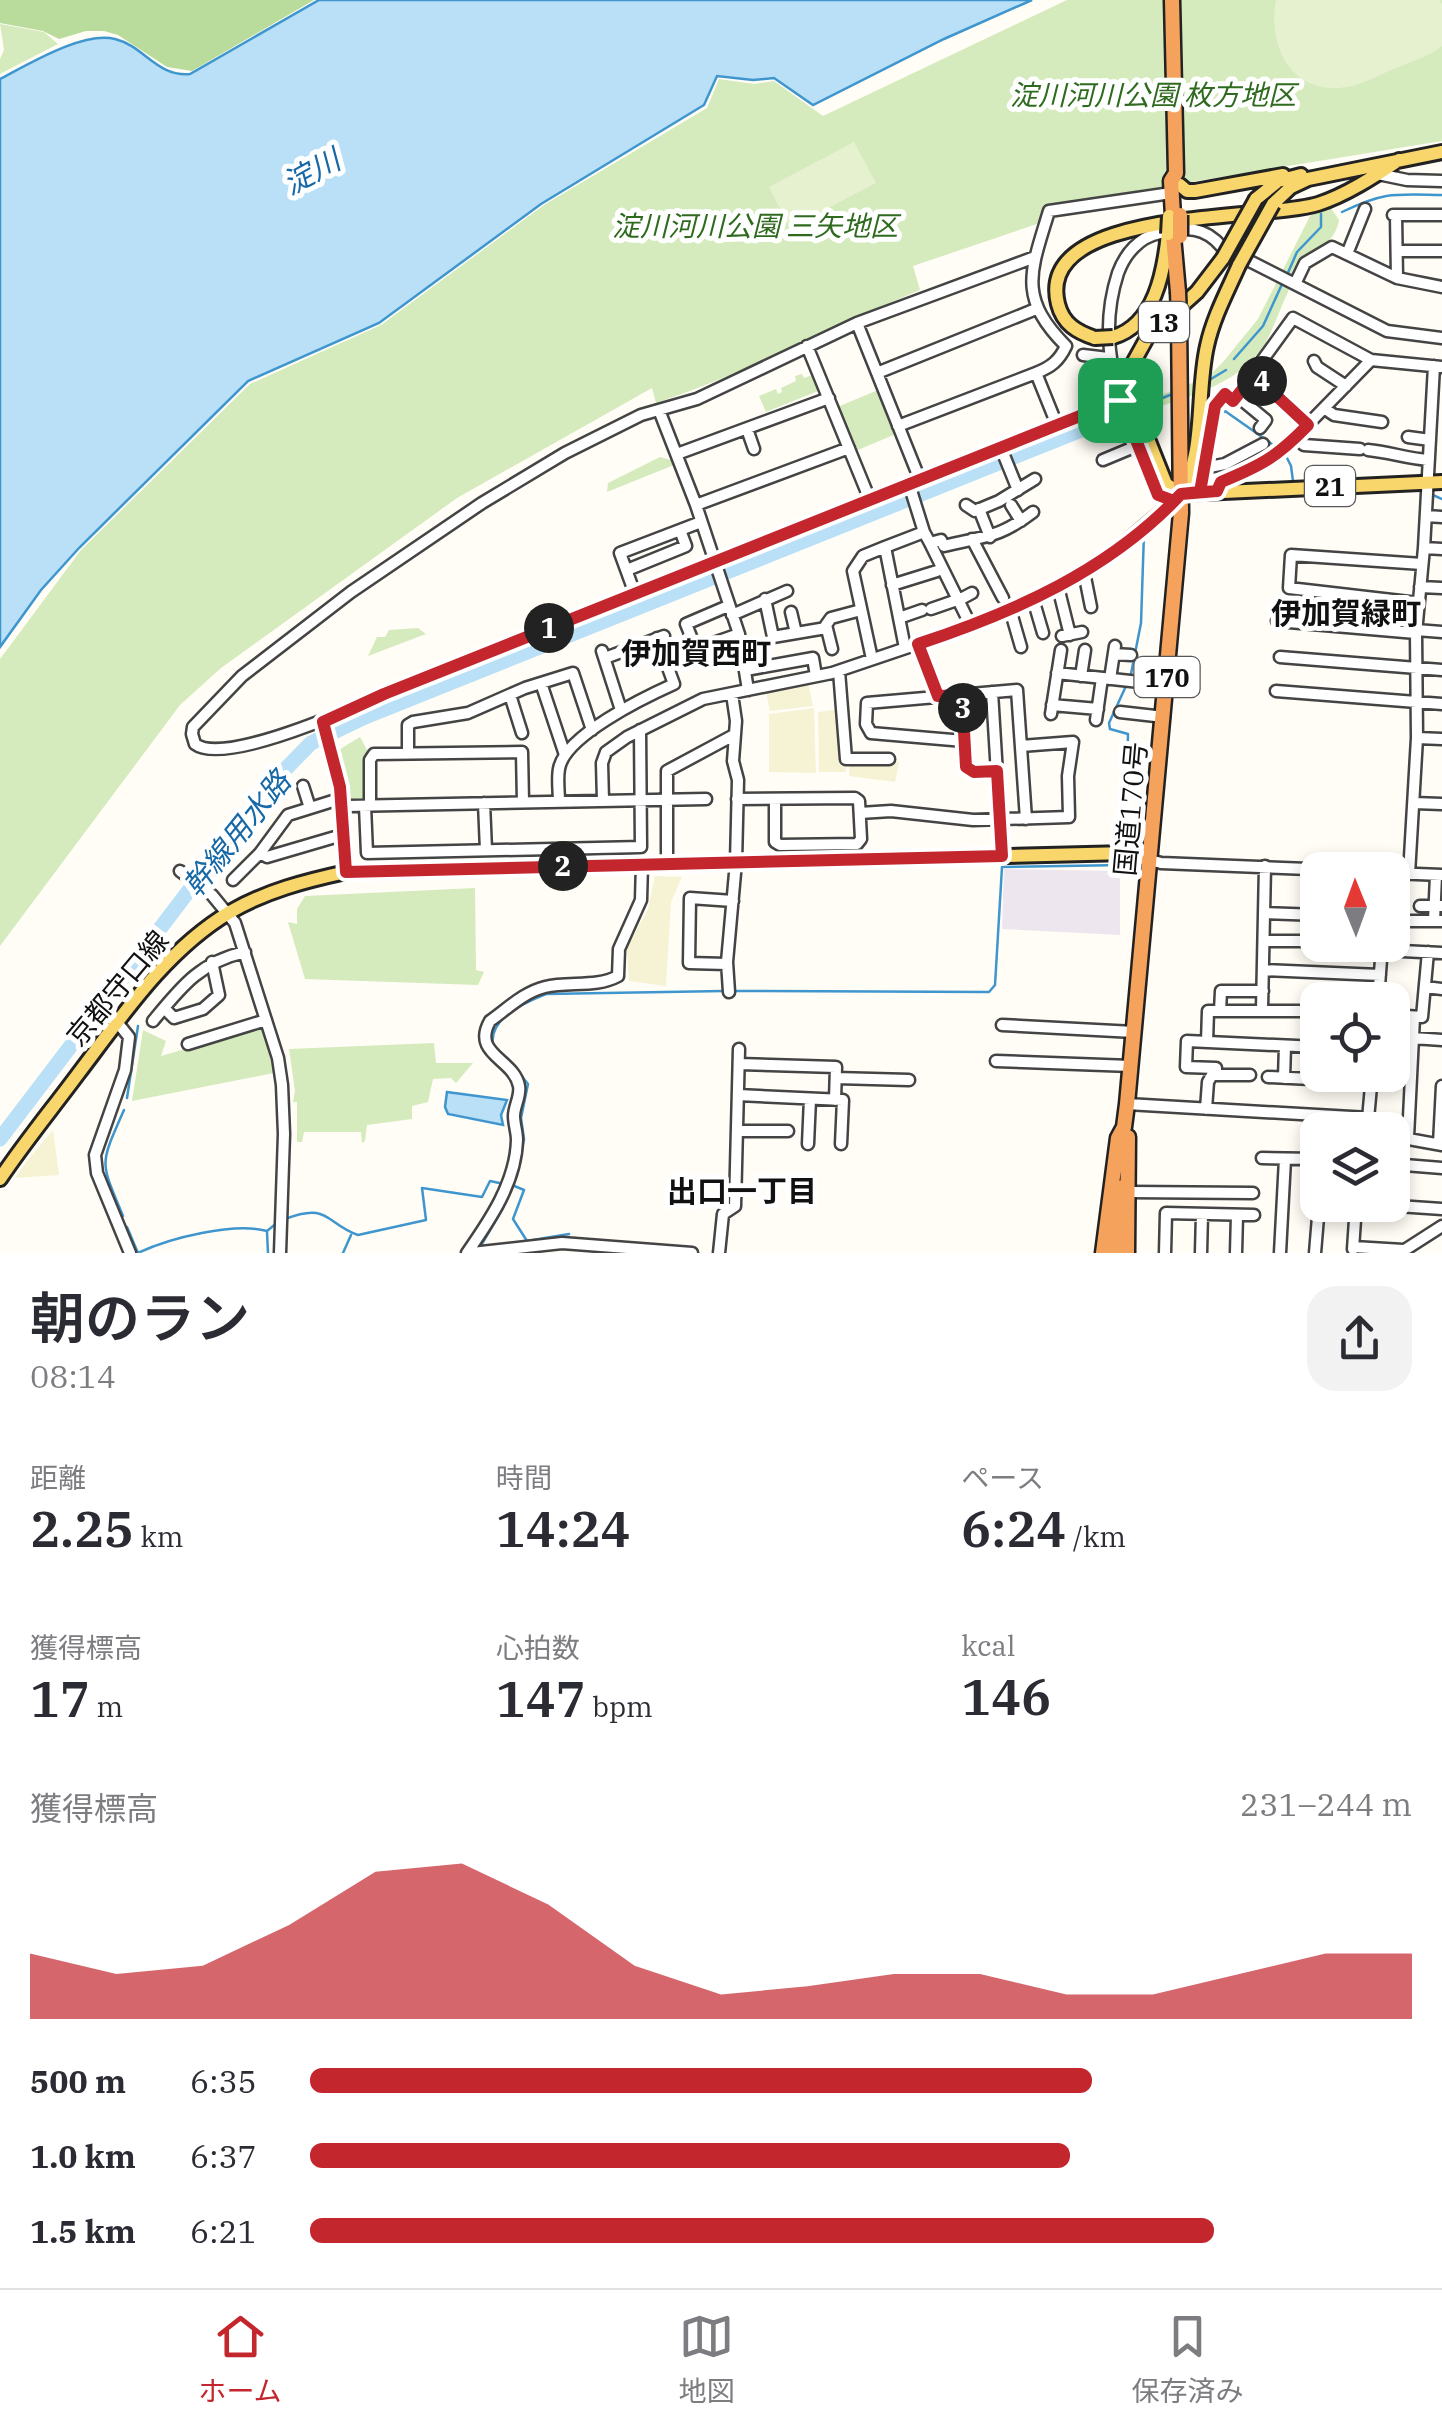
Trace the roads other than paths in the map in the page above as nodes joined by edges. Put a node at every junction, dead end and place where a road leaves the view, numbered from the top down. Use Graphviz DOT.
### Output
graph roads {
  1 [pos="1172,0"];
  2 [pos="1442,152"];
  3 [pos="1399,160"];
  4 [pos="1320,171"];
  5 [pos="1378,174"];
  6 [pos="1442,181"];
  7 [pos="1176,183"];
  8 [pos="1365,209"];
  9 [pos="1442,215"];
  10 [pos="1174,235"];
  11 [pos="1397,251"];
  12 [pos="1442,251"];
  13 [pos="1347,254"];
  14 [pos="1035,258"];
  15 [pos="1246,264"];
  16 [pos="1396,278"];
  17 [pos="1294,284"];
  18 [pos="1442,286"];
  19 [pos="1036,310"];
  20 [pos="857,322"];
  21 [pos="1442,338"];
  22 [pos="808,346"];
  23 [pos="1110,347"];
  24 [pos="1083,354"];
  25 [pos="1371,360"];
  26 [pos="1314,362"];
  27 [pos="1438,367"];
  28 [pos="877,373"];
  29 [pos="1036,373"];
  30 [pos="1254,375"];
  31 [pos="1346,386"];
  32 [pos="1237,396"];
  33 [pos="828,398"];
  34 [pos="1126,399"];
  35 [pos="1324,408"];
  36 [pos="659,410"];
  37 [pos="1382,422"];
  38 [pos="1056,425"];
  39 [pos="1308,425"];
  40 [pos="898,426"];
  41 [pos="1260,428"];
  42 [pos="747,430"];
  43 [pos="1408,437"];
  44 [pos="1296,438"];
  45 [pos="1430,440"];
  46 [pos="1263,444"];
  47 [pos="1140,446"];
  48 [pos="849,448"];
  49 [pos="754,449"];
  50 [pos="1002,452"];
  51 [pos="677,454"];
  52 [pos="1103,460"];
  53 [pos="1429,460"];
  54 [pos="1204,468"];
  55 [pos="1036,479"];
  56 [pos="1435,482"];
  57 [pos="1018,490"];
  58 [pos="915,491"];
  59 [pos="1217,491"];
  60 [pos="1200,492"];
  61 [pos="1178,498"];
  62 [pos="870,500"];
  63 [pos="696,505"];
  64 [pos="966,505"];
  65 [pos="1012,505"];
  66 [pos="979,510"];
  67 [pos="1033,512"];
  68 [pos="1426,516"];
  69 [pos="1442,516"];
  70 [pos="1022,521"];
  71 [pos="701,522"];
  72 [pos="680,530"];
  73 [pos="990,537"];
  74 [pos="927,538"];
  75 [pos="972,540"];
  76 [pos="885,547"];
  77 [pos="1424,548"];
  78 [pos="1442,549"];
  79 [pos="713,563"];
  80 [pos="1422,564"];
  81 [pos="626,570"];
  82 [pos="959,570"];
  83 [pos="1084,572"];
  84 [pos="941,574"];
  85 [pos="892,585"];
  86 [pos="1058,587"];
  87 [pos="1420,587"];
  88 [pos="1442,588"];
  89 [pos="786,591"];
  90 [pos="972,593"];
  91 [pos="635,594"];
  92 [pos="1003,598"];
  93 [pos="764,599"];
  94 [pos="1033,599"];
  95 [pos="957,601"];
  96 [pos="1418,603"];
  97 [pos="1091,607"];
  98 [pos="861,610"];
  99 [pos="1010,610"];
  100 [pos="730,611"];
  101 [pos="791,612"];
  102 [pos="899,618"];
  103 [pos="1277,622"];
  104 [pos="971,626"];
  105 [pos="826,628"];
  106 [pos="1416,632"];
  107 [pos="1442,632"];
  108 [pos="796,633"];
  109 [pos="739,634"];
  110 [pos="1043,634"];
  111 [pos="1071,634"];
  112 [pos="918,644"];
  113 [pos="1021,647"];
  114 [pos="905,648"];
  115 [pos="832,649"];
  116 [pos="1061,650"];
  117 [pos="1085,650"];
  118 [pos="1131,655"];
  119 [pos="1280,657"];
  120 [pos="872,659"];
  121 [pos="1415,669"];
  122 [pos="746,670"];
  123 [pos="1442,670"];
  124 [pos="838,671"];
  125 [pos="1057,673"];
  126 [pos="816,676"];
  127 [pos="1081,676"];
  128 [pos="1106,678"];
  129 [pos="650,679"];
  130 [pos="541,683"];
  131 [pos="1167,686"];
  132 [pos="748,690"];
  133 [pos="1276,691"];
  134 [pos="992,692"];
  135 [pos="655,693"];
  136 [pos="732,694"];
  137 [pos="510,695"];
  138 [pos="962,695"];
  139 [pos="938,696"];
  140 [pos="1414,704"];
  141 [pos="1442,704"];
  142 [pos="621,710"];
  143 [pos="1120,712"];
  144 [pos="1164,717"];
  145 [pos="323,722"];
  146 [pos="522,724"];
  147 [pos="592,730"];
  148 [pos="640,730"];
  149 [pos="734,736"];
  150 [pos="1416,738"];
  151 [pos="1442,739"];
  152 [pos="964,741"];
  153 [pos="1021,746"];
  154 [pos="408,753"];
  155 [pos="565,756"];
  156 [pos="889,759"];
  157 [pos="997,771"];
  158 [pos="303,786"];
  159 [pos="706,799"];
  160 [pos="774,799"];
  161 [pos="641,800"];
  162 [pos="667,800"];
  163 [pos="738,800"];
  164 [pos="602,801"];
  165 [pos="523,802"];
  166 [pos="559,802"];
  167 [pos="1414,802"];
  168 [pos="484,803"];
  169 [pos="341,804"];
  170 [pos="1442,804"];
  171 [pos="368,805"];
  172 [pos="310,808"];
  173 [pos="860,813"];
  174 [pos="1026,819"];
  175 [pos="1000,820"];
  176 [pos="342,835"];
  177 [pos="486,850"];
  178 [pos="260,852"];
  179 [pos="1410,852"];
  180 [pos="1002,856"];
  181 [pos="736,862"];
  182 [pos="1156,862"];
  183 [pos="642,864"];
  184 [pos="667,864"];
  185 [pos="1265,866"];
  186 [pos="1300,868"];
  187 [pos="180,871"];
  188 [pos="346,872"];
  189 [pos="1410,874"];
  190 [pos="1439,875"];
  191 [pos="233,880"];
  192 [pos="733,900"];
  193 [pos="1420,906"];
  194 [pos="1438,906"];
  195 [pos="229,912"];
  196 [pos="1264,913"];
  197 [pos="1300,914"];
  198 [pos="1410,921"];
  199 [pos="1438,921"];
  200 [pos="1264,941"];
  201 [pos="1300,941"];
  202 [pos="1410,950"];
  203 [pos="244,952"];
  204 [pos="1428,952"];
  205 [pos="1442,953"];
  206 [pos="212,962"];
  207 [pos="1381,962"];
  208 [pos="727,964"];
  209 [pos="1263,970"];
  210 [pos="1380,975"];
  211 [pos="1379,982"];
  212 [pos="1425,987"];
  213 [pos="1442,989"];
  214 [pos="728,992"];
  215 [pos="1262,992"];
  216 [pos="164,1008"];
  217 [pos="1262,1009"];
  218 [pos="1220,1011"];
  219 [pos="1300,1011"];
  220 [pos="1410,1016"];
  221 [pos="1414,1016"];
  222 [pos="266,1020"];
  223 [pos="153,1021"];
  224 [pos="117,1022"];
  225 [pos="1002,1025"];
  226 [pos="1134,1032"];
  227 [pos="1413,1038"];
  228 [pos="1442,1040"];
  229 [pos="1207,1042"];
  230 [pos="188,1044"];
  231 [pos="1285,1046"];
  232 [pos="1300,1047"];
  233 [pos="739,1050"];
  234 [pos="996,1060"];
  235 [pos="738,1064"];
  236 [pos="1130,1066"];
  237 [pos="1216,1075"];
  238 [pos="1250,1075"];
  239 [pos="1268,1077"];
  240 [pos="836,1078"];
  241 [pos="1284,1078"];
  242 [pos="1300,1078"];
  243 [pos="908,1080"];
  244 [pos="1442,1086"];
  245 [pos="738,1095"];
  246 [pos="810,1099"];
  247 [pos="836,1100"];
  248 [pos="1127,1104"];
  249 [pos="1206,1109"];
  250 [pos="1409,1112"];
  251 [pos="1300,1118"];
  252 [pos="737,1131"];
  253 [pos="788,1131"];
  254 [pos="1126,1132"];
  255 [pos="1410,1138"];
  256 [pos="808,1144"];
  257 [pos="841,1144"];
  258 [pos="1441,1144"];
  259 [pos="1262,1158"];
  260 [pos="1285,1159"];
  261 [pos="1300,1159"];
  262 [pos="5,1161"];
  263 [pos="1410,1165"];
  264 [pos="1442,1168"];
  265 [pos="0,1179"];
  266 [pos="1254,1193"];
  267 [pos="1126,1196"];
  268 [pos="1410,1207"];
  269 [pos="1442,1209"];
  270 [pos="1202,1214"];
  271 [pos="1237,1214"];
  272 [pos="1254,1215"];
  273 [pos="1318,1222"];
  274 [pos="1355,1222"];
  275 [pos="1442,1227"];
  276 [pos="1423,1239"];
  277 [pos="1353,1250"];
  278 [pos="1401,1252"];
  279 [pos="130,1253"];
  280 [pos="280,1253"];
  281 [pos="477,1253"];
  282 [pos="692,1253"];
  283 [pos="719,1253"];
  284 [pos="1109,1253"];
  285 [pos="1128,1253"];
  286 [pos="1165,1253"];
  287 [pos="1201,1253"];
  288 [pos="1236,1253"];
  289 [pos="1280,1253"];
  290 [pos="1316,1253"];
  291 [pos="1422,1253"];
  1 -- 7 [label="highway, 国道170号 / 170"];
  2 -- 3 [label="main road, 13"];
  3 -- 4 [label="main road, 13"];
  3 -- 5 [label="main road"];
  3 -- 15 [label="main road, 13, bridge"];
  4 -- 7 [label="main road"];
  4 -- 34 [label="main road, 13, bridge"];
  5 -- 6 [label="street"];
  5 -- 23 [label="main road, bridge"];
  7 -- 10 [label="highway, 国道170号 / 170, bridge"];
  7 -- 14 [label="street"];
  8 -- 13 [label="street"];
  9 -- 11 [label="street"];
  10 -- 23 [label="main road"];
  10 -- 61 [label="highway, 国道170号 / 170, bridge"];
  11 -- 12 [label="street"];
  11 -- 16 [label="street"];
  13 -- 16 [label="street"];
  13 -- 17 [label="street"];
  14 -- 19 [label="street"];
  14 -- 20 [label="street"];
  15 -- 17 [label="street"];
  15 -- 23 [label="street"];
  15 -- 61 [label="main road, 13"];
  16 -- 18 [label="street"];
  17 -- 21 [label="street"];
  19 -- 28 [label="street"];
  19 -- 29 [label="street"];
  20 -- 22 [label="street"];
  20 -- 28 [label="street"];
  22 -- 33 [label="street"];
  22 -- 36 [label="street"];
  23 -- 24 [label="street"];
  23 -- 34 [label="street"];
  25 -- 27 [label="street"];
  25 -- 30 [label="street"];
  25 -- 31 [label="street"];
  26 -- 31 [label="street"];
  27 -- 45 [label="street"];
  28 -- 40 [label="street"];
  29 -- 38 [label="street"];
  29 -- 40 [label="street"];
  30 -- 32 [label="street"];
  30 -- 39 [label="street"];
  31 -- 35 [label="street"];
  32 -- 41 [label="street"];
  32 -- 54 [label="street"];
  33 -- 42 [label="street"];
  33 -- 48 [label="street"];
  34 -- 38 [label="street"];
  34 -- 47 [label="street"];
  34 -- 61 [label="main road, 13"];
  35 -- 37 [label="street"];
  35 -- 39 [label="street"];
  36 -- 51 [label="street"];
  36 -- 145 [label="street"];
  38 -- 50 [label="street"];
  39 -- 44 [label="street"];
  40 -- 58 [label="street"];
  42 -- 49 [label="street"];
  42 -- 51 [label="street"];
  43 -- 45 [label="street"];
  44 -- 53 [label="street"];
  44 -- 59 [label="street"];
  45 -- 53 [label="street"];
  46 -- 54 [label="street"];
  47 -- 52 [label="street"];
  47 -- 61 [label="street"];
  48 -- 62 [label="street"];
  48 -- 63 [label="street"];
  50 -- 57 [label="street"];
  50 -- 58 [label="street"];
  51 -- 63 [label="street"];
  53 -- 56 [label="street"];
  54 -- 60 [label="street"];
  55 -- 57 [label="street"];
  56 -- 59 [label="main road, 21"];
  56 -- 68 [label="street"];
  57 -- 66 [label="street"];
  58 -- 62 [label="street"];
  58 -- 74 [label="street"];
  59 -- 60 [label="main road, 21"];
  60 -- 61 [label="main road, 21"];
  61 -- 83 [label="street"];
  61 -- 131 [label="highway, 国道170号 / 170"];
  62 -- 79 [label="street"];
  63 -- 71 [label="street"];
  64 -- 66 [label="street"];
  65 -- 70 [label="street"];
  66 -- 73 [label="street"];
  67 -- 70 [label="street"];
  68 -- 69 [label="street"];
  68 -- 77 [label="street"];
  70 -- 73 [label="street"];
  71 -- 72 [label="street"];
  71 -- 79 [label="street"];
  72 -- 81 [label="street"];
  72 -- 81 [label="street"];
  73 -- 75 [label="street"];
  74 -- 75 [label="street"];
  74 -- 76 [label="street"];
  74 -- 84 [label="street"];
  75 -- 92 [label="street"];
  76 -- 85 [label="street"];
  76 -- 98 [label="street"];
  77 -- 78 [label="street"];
  77 -- 80 [label="street"];
  79 -- 91 [label="street"];
  79 -- 100 [label="street"];
  80 -- 87 [label="street"];
  80 -- 96 [label="street"];
  81 -- 91 [label="street"];
  82 -- 84 [label="street"];
  83 -- 86 [label="street"];
  83 -- 97 [label="street"];
  84 -- 85 [label="street"];
  84 -- 95 [label="street"];
  85 -- 102 [label="street"];
  86 -- 94 [label="street"];
  86 -- 111 [label="street"];
  87 -- 88 [label="street"];
  87 -- 96 [label="street"];
  89 -- 93 [label="street"];
  90 -- 95 [label="street"];
  91 -- 145 [label="street"];
  93 -- 100 [label="street"];
  93 -- 108 [label="street"];
  94 -- 99 [label="street"];
  94 -- 110 [label="street"];
  95 -- 102 [label="street"];
  95 -- 104 [label="street"];
  96 -- 106 [label="street"];
  98 -- 105 [label="street"];
  98 -- 120 [label="street"];
  99 -- 104 [label="street"];
  99 -- 113 [label="street"];
  100 -- 109 [label="street"];
  100 -- 109 [label="street"];
  101 -- 108 [label="street"];
  102 -- 114 [label="street"];
  103 -- 106 [label="street"];
  104 -- 112 [label="street"];
  105 -- 108 [label="street"];
  105 -- 115 [label="street"];
  106 -- 107 [label="street"];
  106 -- 121 [label="street"];
  109 -- 122 [label="street"];
  112 -- 114 [label="street"];
  112 -- 139 [label="street"];
  114 -- 120 [label="street"];
  116 -- 125 [label="street"];
  117 -- 127 [label="street"];
  118 -- 128 [label="street"];
  119 -- 121 [label="street"];
  120 -- 124 [label="street"];
  121 -- 123 [label="street"];
  121 -- 140 [label="street"];
  122 -- 126 [label="street"];
  122 -- 132 [label="street"];
  124 -- 126 [label="street"];
  124 -- 156 [label="street"];
  125 -- 127 [label="street"];
  125 -- 128 [label="street"];
  126 -- 132 [label="street"];
  127 -- 128 [label="street"];
  128 -- 131 [label="street"];
  129 -- 135 [label="street"];
  130 -- 137 [label="street"];
  130 -- 147 [label="street"];
  130 -- 155 [label="street"];
  131 -- 144 [label="highway, 国道170号 / 170"];
  132 -- 136 [label="street"];
  133 -- 140 [label="street"];
  134 -- 138 [label="street"];
  134 -- 153 [label="street"];
  134 -- 157 [label="street"];
  135 -- 142 [label="street"];
  135 -- 142 [label="street"];
  136 -- 148 [label="street"];
  136 -- 149 [label="street"];
  137 -- 146 [label="street"];
  137 -- 154 [label="street"];
  138 -- 139 [label="street"];
  138 -- 152 [label="street"];
  139 -- 152 [label="street"];
  140 -- 141 [label="street"];
  140 -- 150 [label="street"];
  142 -- 147 [label="street"];
  143 -- 144 [label="street"];
  144 -- 182 [label="highway, 国道170号 / 170"];
  145 -- 169 [label="street"];
  147 -- 155 [label="street"];
  148 -- 161 [label="street"];
  148 -- 164 [label="street"];
  149 -- 162 [label="street"];
  149 -- 163 [label="street"];
  150 -- 151 [label="street"];
  150 -- 167 [label="street"];
  152 -- 157 [label="street"];
  153 -- 174 [label="street"];
  153 -- 174 [label="street"];
  154 -- 165 [label="street"];
  154 -- 171 [label="street"];
  155 -- 166 [label="street"];
  157 -- 175 [label="street"];
  158 -- 172 [label="street"];
  159 -- 162 [label="street"];
  160 -- 163 [label="street"];
  160 -- 173 [label="street"];
  160 -- 173 [label="street"];
  161 -- 162 [label="street"];
  161 -- 164 [label="street"];
  161 -- 177 [label="street"];
  162 -- 184 [label="street"];
  163 -- 181 [label="street"];
  164 -- 166 [label="street"];
  165 -- 166 [label="street"];
  165 -- 168 [label="street"];
  167 -- 170 [label="street"];
  167 -- 179 [label="street"];
  168 -- 171 [label="street"];
  168 -- 177 [label="street"];
  169 -- 171 [label="street"];
  169 -- 172 [label="street"];
  169 -- 176 [label="street"];
  171 -- 177 [label="street"];
  172 -- 178 [label="street"];
  173 -- 175 [label="street"];
  174 -- 175 [label="street"];
  175 -- 180 [label="street"];
  176 -- 178 [label="street"];
  176 -- 188 [label="street"];
  178 -- 191 [label="street"];
  180 -- 181 [label="main road, 京都守口線"];
  180 -- 182 [label="main road, 京都守口線"];
  181 -- 184 [label="main road, 京都守口線"];
  181 -- 192 [label="street"];
  182 -- 185 [label="street"];
  182 -- 226 [label="highway, 国道170号 / 170"];
  183 -- 184 [label="main road, 京都守口線"];
  183 -- 188 [label="main road, 京都守口線"];
  183 -- 281 [label="street"];
  185 -- 186 [label="street"];
  185 -- 196 [label="street"];
  187 -- 195 [label="street"];
  188 -- 195 [label="main road, 京都守口線"];
  189 -- 190 [label="street"];
  190 -- 194 [label="street"];
  192 -- 208 [label="street"];
  192 -- 208 [label="street"];
  193 -- 194 [label="street"];
  194 -- 199 [label="street"];
  195 -- 203 [label="street"];
  195 -- 224 [label="main road, 京都守口線"];
  196 -- 197 [label="street"];
  196 -- 200 [label="street"];
  198 -- 199 [label="street"];
  200 -- 201 [label="street"];
  200 -- 209 [label="street"];
  202 -- 204 [label="street"];
  203 -- 206 [label="street"];
  203 -- 222 [label="street"];
  204 -- 205 [label="street"];
  204 -- 212 [label="street"];
  206 -- 216 [label="street"];
  206 -- 216 [label="street"];
  207 -- 210 [label="street"];
  208 -- 214 [label="street"];
  209 -- 210 [label="street"];
  209 -- 215 [label="street"];
  210 -- 211 [label="street"];
  212 -- 213 [label="street"];
  212 -- 221 [label="street"];
  215 -- 217 [label="street"];
  215 -- 218 [label="street"];
  216 -- 223 [label="street"];
  217 -- 218 [label="street"];
  217 -- 219 [label="street"];
  218 -- 229 [label="street"];
  220 -- 221 [label="street"];
  221 -- 227 [label="street"];
  222 -- 230 [label="street"];
  222 -- 280 [label="street"];
  224 -- 262 [label="main road, 京都守口線"];
  224 -- 279 [label="street"];
  225 -- 226 [label="street"];
  226 -- 236 [label="highway, 国道170号 / 170"];
  227 -- 228 [label="street"];
  227 -- 250 [label="street"];
  229 -- 231 [label="street"];
  229 -- 237 [label="street"];
  231 -- 232 [label="street"];
  231 -- 241 [label="street"];
  233 -- 235 [label="street"];
  234 -- 236 [label="street"];
  235 -- 240 [label="street"];
  235 -- 245 [label="street"];
  236 -- 248 [label="highway, 国道170号 / 170"];
  237 -- 238 [label="street"];
  237 -- 249 [label="street"];
  239 -- 241 [label="street"];
  240 -- 243 [label="street"];
  240 -- 247 [label="street"];
  241 -- 242 [label="street"];
  244 -- 258 [label="street"];
  245 -- 246 [label="street"];
  245 -- 252 [label="street"];
  246 -- 247 [label="street"];
  246 -- 256 [label="street"];
  247 -- 257 [label="street"];
  248 -- 249 [label="street"];
  248 -- 254 [label="highway, 国道170号 / 170"];
  249 -- 251 [label="street"];
  252 -- 253 [label="street"];
  252 -- 283 [label="street"];
  254 -- 267 [label="highway, 170"];
  254 -- 284 [label="highway, 国道170号"];
  255 -- 258 [label="street"];
  259 -- 260 [label="street"];
  260 -- 261 [label="street"];
  260 -- 289 [label="street"];
  262 -- 265 [label="main road, 京都守口線"];
  263 -- 264 [label="street"];
  266 -- 267 [label="street"];
  267 -- 284 [label="highway, 国道170号 / 170"];
  267 -- 285 [label="highway, 170"];
  268 -- 269 [label="street"];
  270 -- 271 [label="street"];
  270 -- 286 [label="street"];
  270 -- 287 [label="street"];
  271 -- 272 [label="street"];
  271 -- 288 [label="street"];
  273 -- 290 [label="street"];
  274 -- 277 [label="street"];
  275 -- 276 [label="street"];
  276 -- 278 [label="street"];
  276 -- 291 [label="street"];
  277 -- 278 [label="street"];
  281 -- 282 [label="street"];
}
